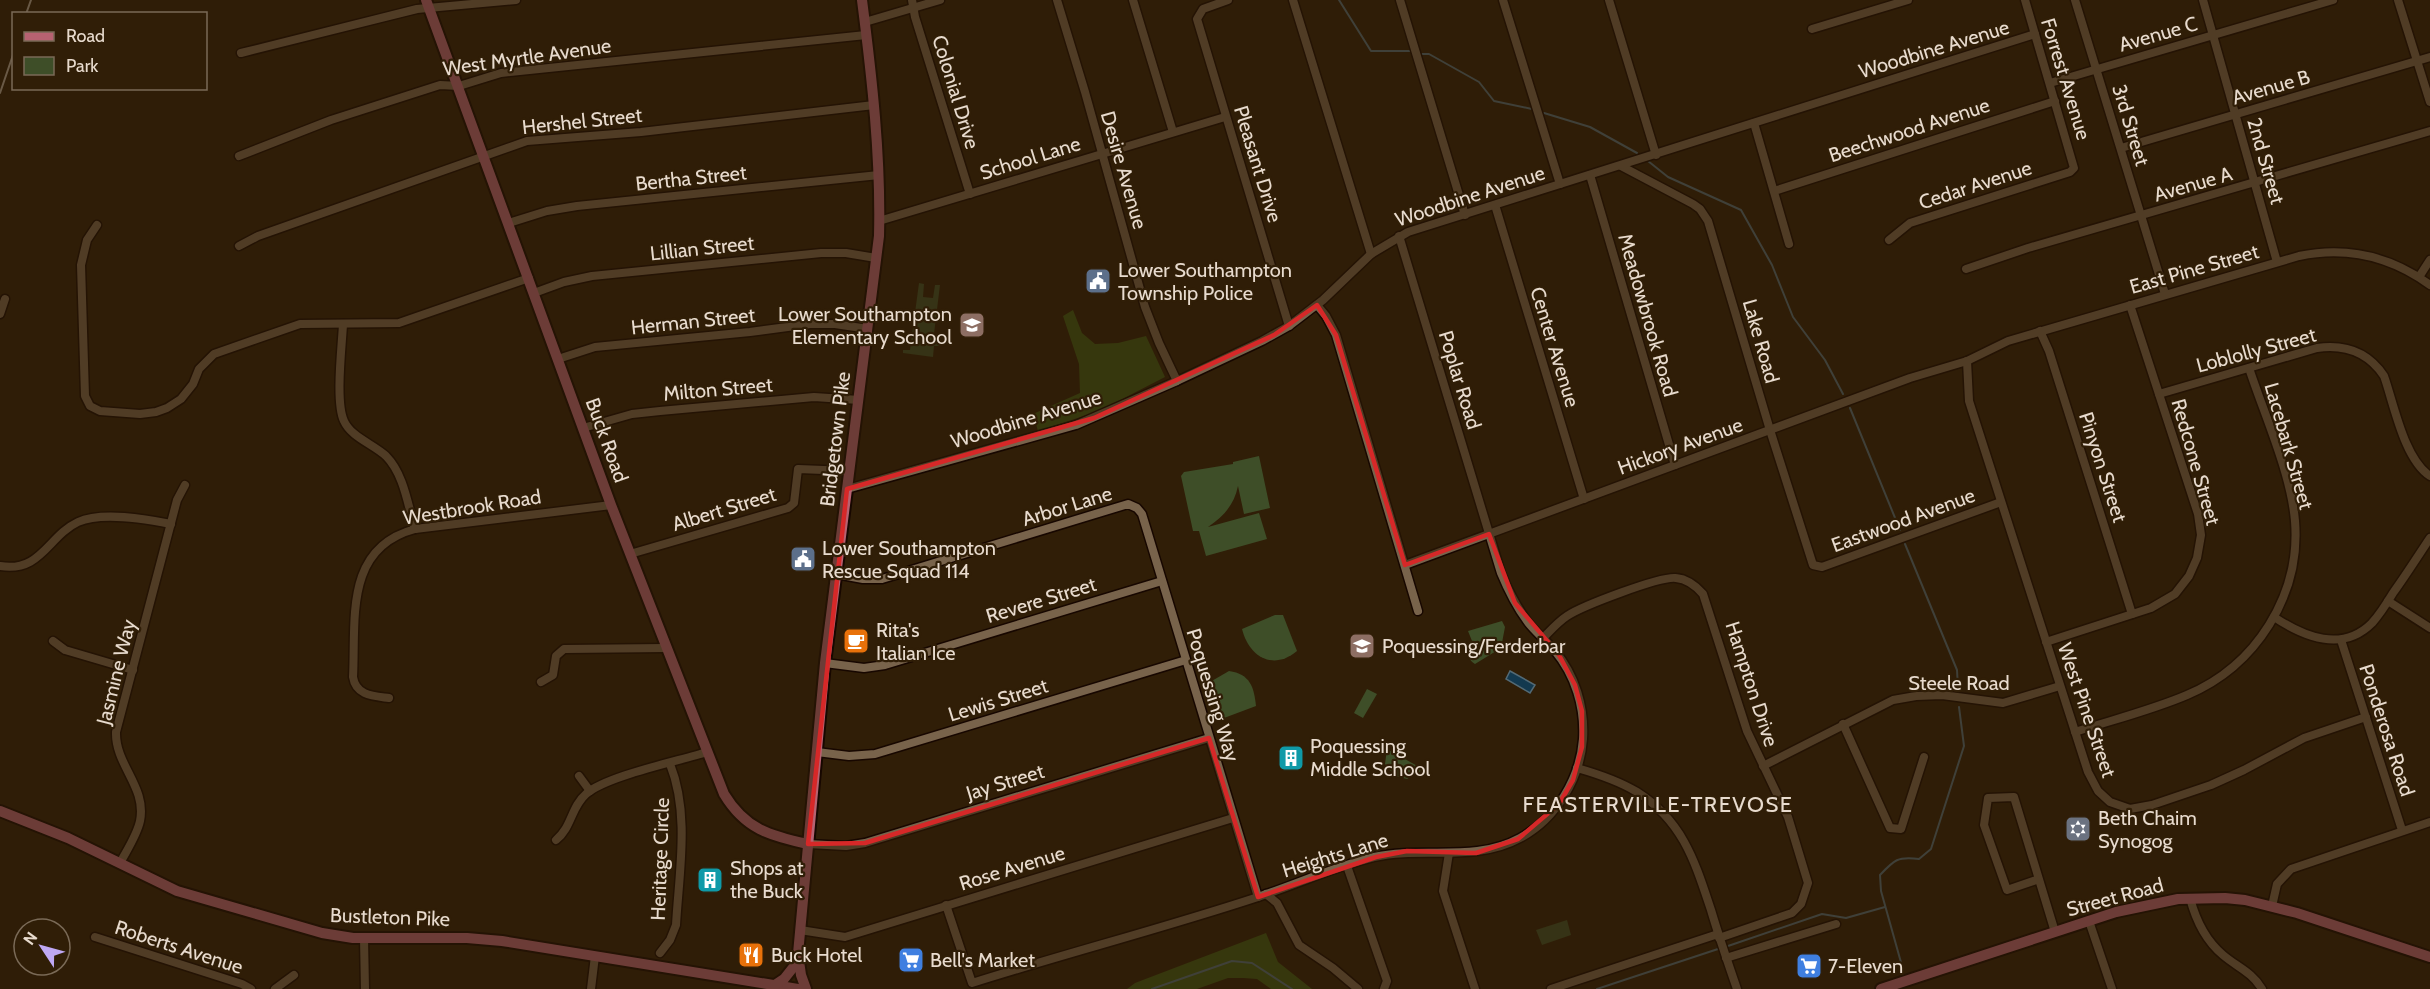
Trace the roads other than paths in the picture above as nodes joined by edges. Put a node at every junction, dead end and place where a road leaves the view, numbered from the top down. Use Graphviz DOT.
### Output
graph roads {
  1 [pos="516,0"];
  2 [pos="862,0"];
  3 [pos="940,0"];
  4 [pos="1057,0"];
  5 [pos="1133,0"];
  6 [pos="1228,0"];
  7 [pos="1293,0"];
  8 [pos="1400,0"];
  9 [pos="1503,0"];
  10 [pos="1609,0"];
  11 [pos="1908,0"];
  12 [pos="2025,0"];
  13 [pos="2076,0"];
  14 [pos="2203,0"];
  15 [pos="2333,0"];
  16 [pos="2398,0"];
  17 [pos="428,4"];
  18 [pos="913,4"];
  19 [pos="865,22"];
  20 [pos="1812,29"];
  21 [pos="2035,34"];
  22 [pos="866,35"];
  23 [pos="2213,35"];
  24 [pos="241,53"];
  25 [pos="2430,57"];
  26 [pos="2417,61"];
  27 [pos="2096,70"];
  28 [pos="2050,83"];
  29 [pos="459,86"];
  30 [pos="2055,101"];
  31 [pos="2430,102"];
  32 [pos="874,105"];
  33 [pos="2235,115"];
  34 [pos="1226,117"];
  35 [pos="1754,123"];
  36 [pos="2430,131"];
  37 [pos="1173,132"];
  38 [pos="2121,148"];
  39 [pos="1102,154"];
  40 [pos="1656,155"];
  41 [pos="239,156"];
  42 [pos="484,156"];
  43 [pos="1621,166"];
  44 [pos="2074,168"];
  45 [pos="879,175"];
  46 [pos="1590,175"];
  47 [pos="2256,183"];
  48 [pos="1560,184"];
  49 [pos="1774,191"];
  50 [pos="970,194"];
  51 [pos="1495,205"];
  52 [pos="1465,215"];
  53 [pos="2141,216"];
  54 [pos="879,221"];
  55 [pos="509,223"];
  56 [pos="97,225"];
  57 [pos="1399,236"];
  58 [pos="1889,240"];
  59 [pos="1789,244"];
  60 [pos="239,246"];
  61 [pos="1371,254"];
  62 [pos="876,258"];
  63 [pos="2430,260"];
  64 [pos="2277,262"];
  65 [pos="1966,269"];
  66 [pos="2419,277"];
  67 [pos="529,278"];
  68 [pos="2430,285"];
  69 [pos="534,293"];
  70 [pos="2165,294"];
  71 [pos="5,299"];
  72 [pos="1317,305"];
  73 [pos="2130,306"];
  74 [pos="0,314"];
  75 [pos="343,324"];
  76 [pos="1289,326"];
  77 [pos="868,330"];
  78 [pos="2040,331"];
  79 [pos="558,360"];
  80 [pos="1967,361"];
  81 [pos="2249,368"];
  82 [pos="1177,381"];
  83 [pos="2159,394"];
  84 [pos="859,400"];
  85 [pos="583,428"];
  86 [pos="1770,430"];
  87 [pos="1676,465"];
  88 [pos="849,471"];
  89 [pos="2430,476"];
  90 [pos="185,485"];
  91 [pos="847,489"];
  92 [pos="1584,499"];
  93 [pos="2001,502"];
  94 [pos="611,505"];
  95 [pos="1133,505"];
  96 [pos="171,524"];
  97 [pos="415,529"];
  98 [pos="1489,534"];
  99 [pos="2430,538"];
  100 [pos="630,554"];
  101 [pos="1405,565"];
  102 [pos="0,566"];
  103 [pos="1817,567"];
  104 [pos="836,574"];
  105 [pos="1162,581"];
  106 [pos="2388,601"];
  107 [pos="1418,611"];
  108 [pos="2132,614"];
  109 [pos="2274,617"];
  110 [pos="2430,628"];
  111 [pos="1543,638"];
  112 [pos="2341,640"];
  113 [pos="53,641"];
  114 [pos="2046,642"];
  115 [pos="666,648"];
  116 [pos="1186,660"];
  117 [pos="825,663"];
  118 [pos="133,670"];
  119 [pos="541,682"];
  120 [pos="2060,686"];
  121 [pos="389,698"];
  122 [pos="2366,717"];
  123 [pos="1843,724"];
  124 [pos="2075,732"];
  125 [pos="1209,738"];
  126 [pos="707,752"];
  127 [pos="817,752"];
  128 [pos="1923,757"];
  129 [pos="670,764"];
  130 [pos="1763,766"];
  131 [pos="1577,768"];
  132 [pos="579,776"];
  133 [pos="590,791"];
  134 [pos="0,811"];
  135 [pos="1233,818"];
  136 [pos="2430,822"];
  137 [pos="2402,830"];
  138 [pos="556,840"];
  139 [pos="808,844"];
  140 [pos="1449,853"];
  141 [pos="120,863"];
  142 [pos="1347,866"];
  143 [pos="2039,879"];
  144 [pos="1262,896"];
  145 [pos="2190,898"];
  146 [pos="946,905"];
  147 [pos="2272,906"];
  148 [pos="2090,921"];
  149 [pos="1836,924"];
  150 [pos="800,930"];
  151 [pos="2055,932"];
  152 [pos="1719,936"];
  153 [pos="95,937"];
  154 [pos="364,938"];
  155 [pos="660,953"];
  156 [pos="595,956"];
  157 [pos="2430,957"];
  158 [pos="1726,958"];
  159 [pos="799,960"];
  160 [pos="294,975"];
  161 [pos="775,985"];
  162 [pos="251,989"];
  163 [pos="275,989"];
  164 [pos="365,989"];
  165 [pos="591,989"];
  166 [pos="798,989"];
  167 [pos="806,989"];
  168 [pos="1358,989"];
  169 [pos="1384,989"];
  170 [pos="1475,989"];
  171 [pos="1551,989"];
  172 [pos="1737,989"];
  173 [pos="1881,989"];
  174 [pos="2112,989"];
  175 [pos="2262,989"];
  1 -- 17 [label="street"];
  2 -- 19 [label="main road, Bridgetown Pike"];
  3 -- 18 [label="street"];
  4 -- 39 [label="street, Desire Avenue"];
  5 -- 37 [label="street"];
  6 -- 34 [label="street, Pleasant Drive"];
  7 -- 61 [label="street"];
  8 -- 52 [label="street"];
  9 -- 48 [label="street"];
  10 -- 40 [label="street"];
  11 -- 20 [label="street"];
  12 -- 21 [label="street, Forrest Avenue"];
  13 -- 27 [label="street, 3rd Street"];
  14 -- 23 [label="street, 2nd Street"];
  15 -- 23 [label="street, Avenue C"];
  16 -- 26 [label="street"];
  17 -- 24 [label="street"];
  17 -- 29 [label="main road, Buck Road"];
  18 -- 19 [label="street"];
  18 -- 50 [label="street, Colonial Drive"];
  19 -- 22 [label="main road, Bridgetown Pike"];
  21 -- 28 [label="street, Forrest Avenue"];
  21 -- 35 [label="street, Woodbine Avenue"];
  22 -- 29 [label="street, West Myrtle Avenue"];
  22 -- 32 [label="main road, Bridgetown Pike"];
  23 -- 27 [label="street, Avenue C"];
  23 -- 33 [label="street, 2nd Street"];
  25 -- 26 [label="street, Avenue B"];
  26 -- 31 [label="street"];
  26 -- 33 [label="street, Avenue B"];
  27 -- 28 [label="street"];
  27 -- 38 [label="street, 3rd Street"];
  28 -- 30 [label="street, Forrest Avenue"];
  29 -- 41 [label="street, West Myrtle Avenue"];
  29 -- 42 [label="main road, Buck Road"];
  30 -- 44 [label="street, Forrest Avenue"];
  30 -- 49 [label="street, Beechwood Avenue"];
  32 -- 42 [label="street, Hershel Street"];
  32 -- 45 [label="main road, Bridgetown Pike"];
  33 -- 38 [label="street, Avenue B"];
  33 -- 47 [label="street, 2nd Street"];
  34 -- 37 [label="street, School Lane"];
  34 -- 76 [label="street, Pleasant Drive"];
  35 -- 40 [label="street, Woodbine Avenue"];
  35 -- 49 [label="street"];
  36 -- 47 [label="street, Avenue A"];
  37 -- 39 [label="street, School Lane"];
  38 -- 53 [label="street, 3rd Street"];
  39 -- 50 [label="street, School Lane"];
  39 -- 82 [label="street, Desire Avenue"];
  40 -- 43 [label="street, Woodbine Avenue"];
  42 -- 55 [label="main road, Buck Road"];
  42 -- 60 [label="street, Hershel Street"];
  43 -- 46 [label="street, Woodbine Avenue"];
  43 -- 86 [label="street, Lake Road"];
  44 -- 58 [label="street, Cedar Avenue"];
  45 -- 54 [label="main road, Bridgetown Pike"];
  45 -- 55 [label="street, Bertha Street"];
  46 -- 48 [label="street, Woodbine Avenue"];
  46 -- 87 [label="street, Meadowbrook Road"];
  47 -- 53 [label="street, Avenue A"];
  47 -- 64 [label="street, 2nd Street"];
  48 -- 51 [label="street, Woodbine Avenue"];
  49 -- 59 [label="street"];
  50 -- 54 [label="street, School Lane"];
  51 -- 52 [label="street, Woodbine Avenue"];
  51 -- 92 [label="street, Center Avenue"];
  52 -- 57 [label="street, Woodbine Avenue"];
  53 -- 65 [label="street, Avenue A"];
  53 -- 70 [label="street, 3rd Street"];
  54 -- 62 [label="main road, Bridgetown Pike"];
  55 -- 67 [label="main road, Buck Road"];
  56 -- 75 [label="street"];
  57 -- 61 [label="street, Woodbine Avenue"];
  57 -- 98 [label="street, Poplar Road"];
  61 -- 72 [label="street, Woodbine Avenue"];
  62 -- 69 [label="street, Lillian Street"];
  62 -- 77 [label="main road, Bridgetown Pike"];
  63 -- 66 [label="street"];
  64 -- 66 [label="street, East Pine Street"];
  64 -- 70 [label="street, East Pine Street"];
  66 -- 68 [label="street, East Pine Street"];
  67 -- 69 [label="main road, Buck Road"];
  67 -- 75 [label="street"];
  69 -- 79 [label="main road, Buck Road"];
  70 -- 73 [label="street, East Pine Street"];
  71 -- 74 [label="street"];
  72 -- 76 [label="street, Woodbine Avenue"];
  72 -- 101 [label="street"];
  73 -- 78 [label="street, East Pine Street"];
  73 -- 83 [label="street, Redcone Street"];
  75 -- 97 [label="street"];
  76 -- 82 [label="street, Woodbine Avenue"];
  77 -- 79 [label="street, Herman Street"];
  77 -- 84 [label="main road, Bridgetown Pike"];
  78 -- 80 [label="street, East Pine Street"];
  78 -- 108 [label="street, Pinyon Street"];
  79 -- 85 [label="main road, Buck Road"];
  80 -- 86 [label="street, Hickory Avenue"];
  80 -- 93 [label="street, West Pine Street"];
  81 -- 83 [label="street, Loblolly Street"];
  81 -- 89 [label="street, Loblolly Street"];
  81 -- 109 [label="street, Lacebark Street"];
  82 -- 91 [label="street, Woodbine Avenue"];
  83 -- 108 [label="street, Redcone Street"];
  84 -- 85 [label="street, Milton Street"];
  84 -- 88 [label="main road, Bridgetown Pike"];
  85 -- 94 [label="main road, Buck Road"];
  86 -- 87 [label="street, Hickory Avenue"];
  86 -- 103 [label="street, Lake Road"];
  87 -- 92 [label="street, Hickory Avenue"];
  88 -- 91 [label="main road, Bridgetown Pike"];
  88 -- 100 [label="street, Albert Street"];
  90 -- 96 [label="street, Jasmine Way"];
  91 -- 104 [label="main road, Bridgetown Pike"];
  92 -- 98 [label="street, Hickory Avenue"];
  93 -- 103 [label="street, Eastwood Avenue"];
  93 -- 114 [label="street, West Pine Street"];
  94 -- 97 [label="street, Westbrook Road"];
  94 -- 100 [label="main road, Buck Road"];
  95 -- 104 [label="street, Arbor Lane"];
  95 -- 105 [label="street, Poquessing Way"];
  96 -- 102 [label="street"];
  96 -- 118 [label="street, Jasmine Way"];
  97 -- 121 [label="street, Westbrook Road"];
  98 -- 101 [label="street, Hickory Avenue"];
  98 -- 111 [label="street, Heights Lane"];
  99 -- 106 [label="street"];
  100 -- 115 [label="main road, Buck Road"];
  101 -- 107 [label="street"];
  104 -- 117 [label="main road, Bridgetown Pike"];
  105 -- 116 [label="street, Poquessing Way"];
  105 -- 117 [label="street, Revere Street"];
  106 -- 110 [label="street"];
  106 -- 112 [label="street"];
  108 -- 114 [label="street, Redcone Street"];
  109 -- 112 [label="street"];
  109 -- 124 [label="street, Lacebark Street"];
  111 -- 130 [label="street, Hampton Drive"];
  111 -- 131 [label="street, Heights Lane"];
  112 -- 122 [label="street, Ponderosa Road"];
  113 -- 118 [label="street"];
  114 -- 120 [label="street, West Pine Street"];
  115 -- 119 [label="street"];
  115 -- 126 [label="main road, Buck Road"];
  116 -- 125 [label="street, Poquessing Way"];
  116 -- 127 [label="street, Lewis Street"];
  117 -- 127 [label="main road, Bridgetown Pike"];
  118 -- 141 [label="street, Jasmine Way"];
  120 -- 123 [label="street, Steele Road"];
  120 -- 124 [label="street, West Pine Street"];
  122 -- 124 [label="street, West Pine Street"];
  122 -- 137 [label="street, Ponderosa Road"];
  123 -- 128 [label="street"];
  123 -- 130 [label="street, Steele Road"];
  125 -- 135 [label="street, Poquessing Way"];
  125 -- 139 [label="street, Jay Street"];
  126 -- 129 [label="street"];
  126 -- 139 [label="main road, Buck Road"];
  127 -- 139 [label="main road, Bridgetown Pike"];
  129 -- 133 [label="street"];
  129 -- 155 [label="street, Heritage Circle"];
  130 -- 152 [label="street, Hampton Drive"];
  131 -- 140 [label="street, Heights Lane"];
  131 -- 152 [label="street"];
  132 -- 133 [label="street"];
  133 -- 138 [label="street"];
  134 -- 141 [label="main road, Bustleton Pike"];
  135 -- 144 [label="street, Poquessing Way"];
  135 -- 146 [label="street, Rose Avenue"];
  136 -- 137 [label="street"];
  137 -- 147 [label="street"];
  139 -- 150 [label="main road, Bridgetown Pike"];
  140 -- 142 [label="street, Heights Lane"];
  140 -- 170 [label="street"];
  141 -- 154 [label="main road, Bustleton Pike"];
  142 -- 144 [label="street, Heights Lane"];
  142 -- 169 [label="street"];
  143 -- 143 [label="street"];
  143 -- 151 [label="street"];
  144 -- 146 [label="street, Heights Lane"];
  144 -- 168 [label="street"];
  145 -- 147 [label="main road, Street Road"];
  145 -- 148 [label="main road, Street Road"];
  145 -- 175 [label="street"];
  146 -- 150 [label="street, Rose Avenue"];
  147 -- 157 [label="main road, Street Road"];
  148 -- 151 [label="main road, Street Road"];
  148 -- 174 [label="street"];
  149 -- 158 [label="street"];
  150 -- 159 [label="main road, Bridgetown Pike"];
  151 -- 173 [label="main road, Street Road"];
  152 -- 158 [label="street"];
  152 -- 171 [label="street, Hampton Drive"];
  153 -- 162 [label="street, Roberts Avenue"];
  154 -- 156 [label="main road, Bustleton Pike"];
  154 -- 164 [label="street"];
  156 -- 161 [label="main road, Bustleton Pike"];
  156 -- 165 [label="street"];
  158 -- 172 [label="street"];
  159 -- 161 [label="main road"];
  159 -- 167 [label="main road, Bridgetown Pike"];
  160 -- 163 [label="street"];
  161 -- 166 [label="main road, Bustleton Pike"];
}
